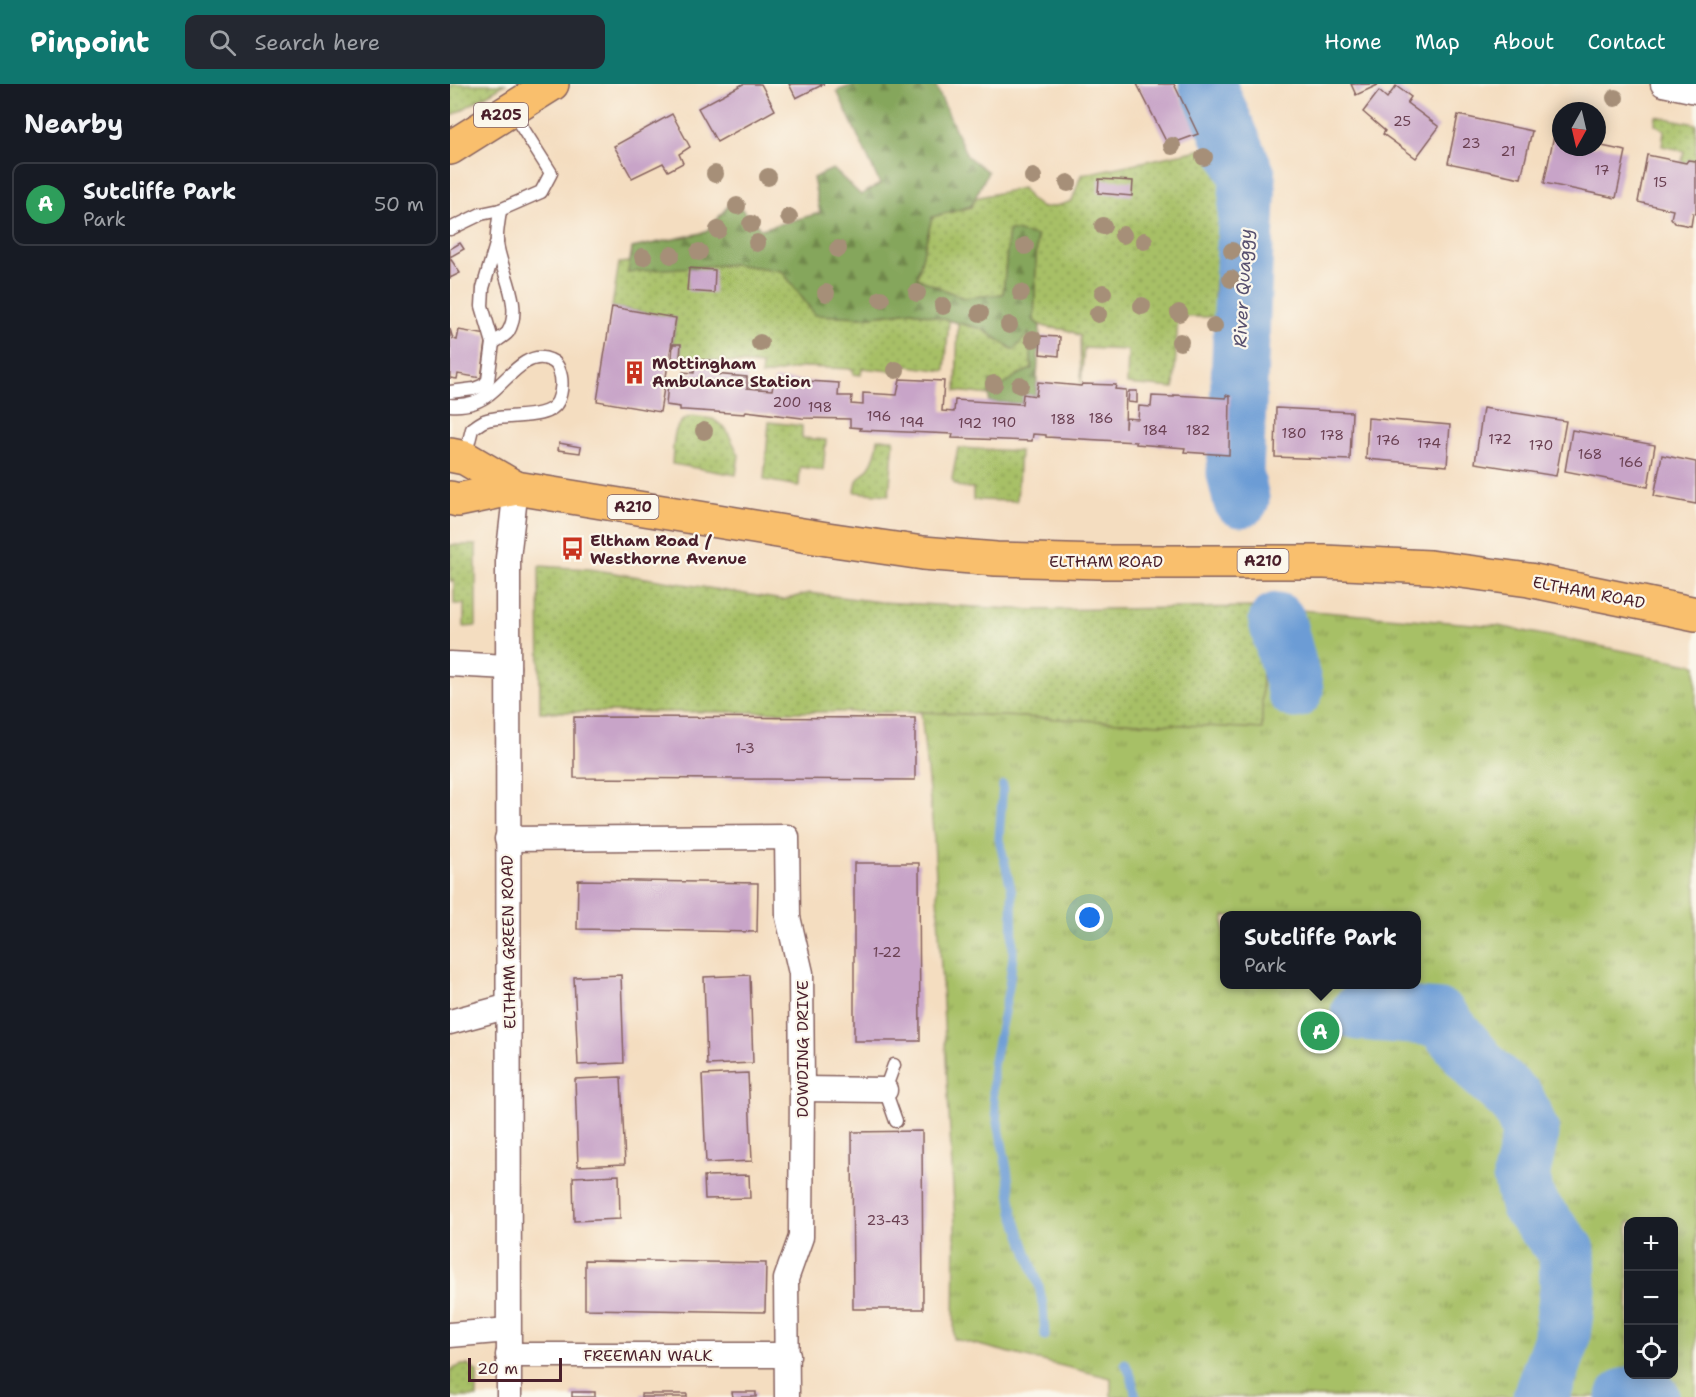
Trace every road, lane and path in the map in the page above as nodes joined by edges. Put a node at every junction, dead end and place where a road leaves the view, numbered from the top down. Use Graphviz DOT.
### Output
graph roads {
  1 [pos="552,84"];
  2 [pos="1663,84"];
  3 [pos="1696,91"];
  4 [pos="510,109"];
  5 [pos="450,148"];
  6 [pos="500,210"];
  7 [pos="450,230"];
  8 [pos="497,241"];
  9 [pos="493,343"];
  10 [pos="450,392"];
  11 [pos="450,405"];
  12 [pos="462,447"];
  13 [pos="516,488"];
  14 [pos="450,498"];
  15 [pos="1696,614"];
  16 [pos="450,664"];
  17 [pos="508,667"];
  18 [pos="507,839"];
  19 [pos="509,1005"];
  20 [pos="450,1022"];
  21 [pos="894,1065"];
  22 [pos="802,1089"];
  23 [pos="885,1090"];
  24 [pos="896,1121"];
  25 [pos="508,1330"];
  26 [pos="450,1335"];
  27 [pos="508,1355"];
  28 [pos="788,1355"];
  29 [pos="509,1397"];
  30 [pos="787,1397"];
  1 -- 4 [label="highway, A205"];
  2 -- 3 [label="street"];
  4 -- 5 [label="highway, A205"];
  4 -- 6 [label="lane"];
  6 -- 7 [label="lane"];
  6 -- 8 [label="lane"];
  8 -- 9 [label="lane"];
  8 -- 9 [label="lane"];
  9 -- 10 [label="lane"];
  11 -- 12 [label="lane"];
  12 -- 13 [label="highway, ELTHAM ROAD / A210"];
  13 -- 14 [label="highway, ELTHAM ROAD / A210"];
  13 -- 15 [label="highway, ELTHAM ROAD / A210"];
  13 -- 17 [label="street, ELTHAM GREEN ROAD"];
  16 -- 17 [label="street"];
  17 -- 18 [label="street, ELTHAM GREEN ROAD"];
  18 -- 19 [label="street, ELTHAM GREEN ROAD"];
  18 -- 22 [label="street, DOWDING DRIVE"];
  19 -- 20 [label="street"];
  19 -- 25 [label="street, ELTHAM GREEN ROAD"];
  21 -- 23 [label="lane"];
  22 -- 23 [label="street"];
  22 -- 28 [label="street, DOWDING DRIVE"];
  23 -- 24 [label="lane"];
  25 -- 26 [label="street"];
  25 -- 27 [label="street, ELTHAM GREEN ROAD"];
  27 -- 28 [label="street, FREEMAN WALK"];
  27 -- 29 [label="street, ELTHAM GREEN ROAD"];
  28 -- 30 [label="street, DOWDING DRIVE"];
}
